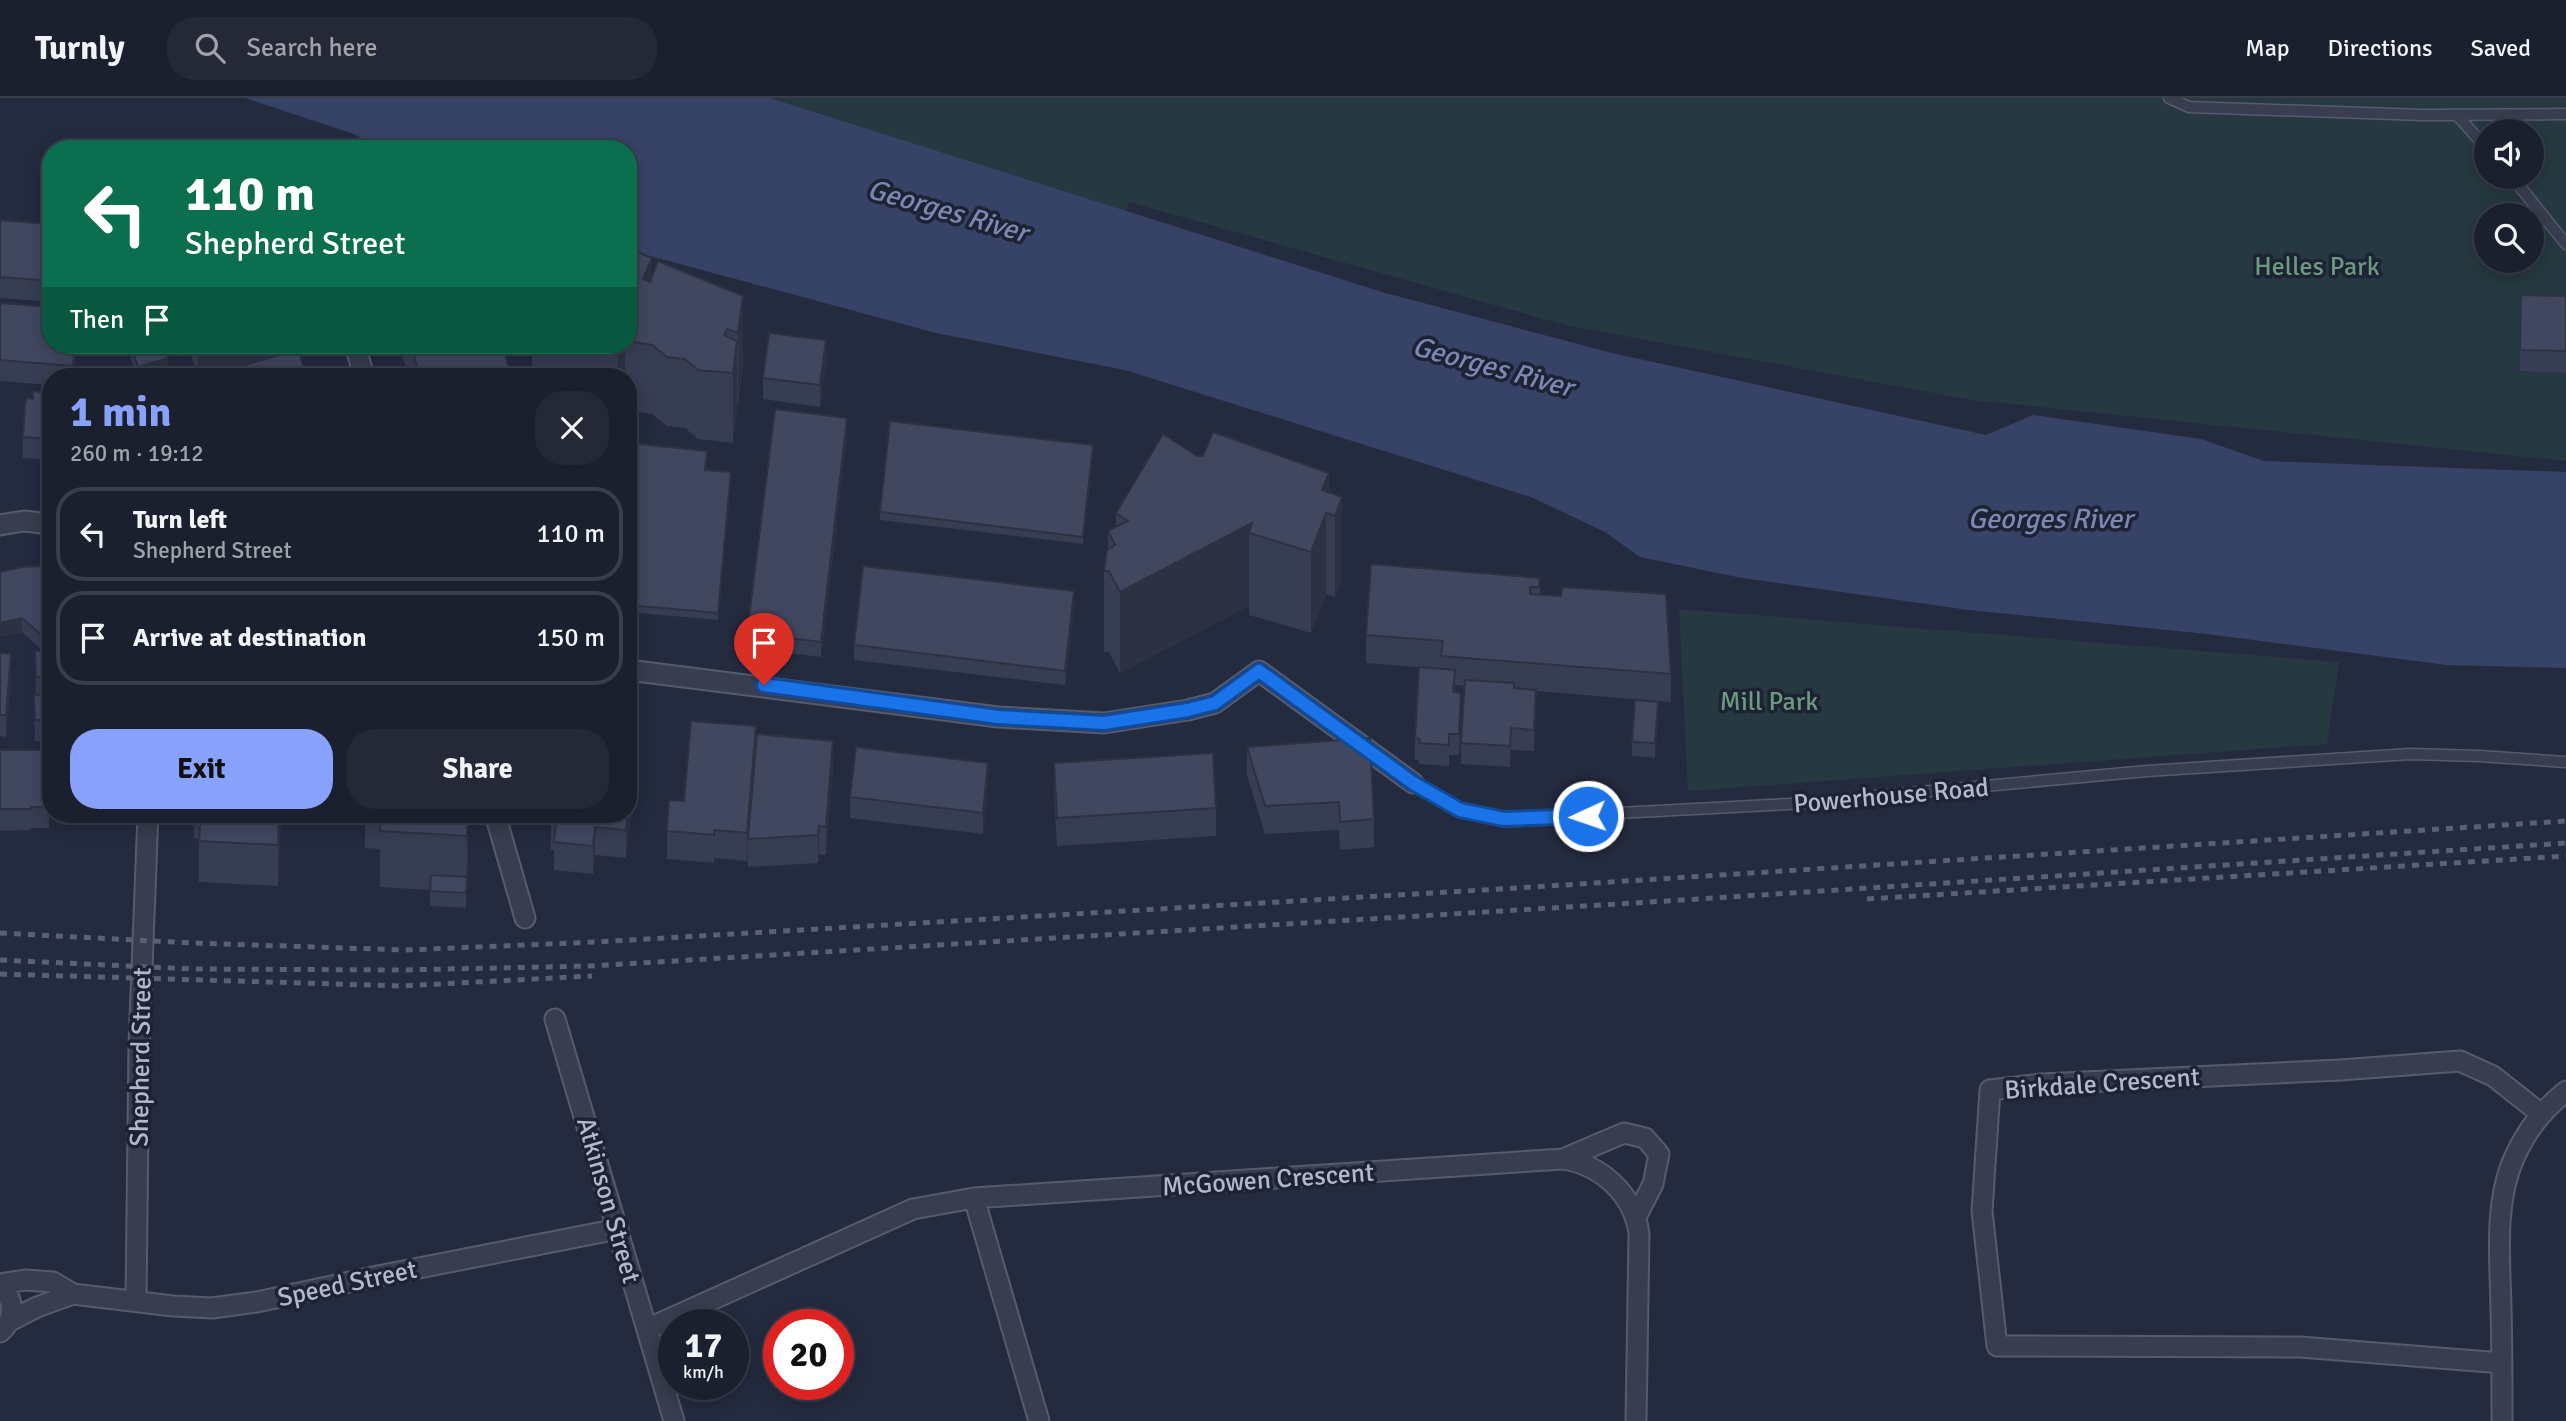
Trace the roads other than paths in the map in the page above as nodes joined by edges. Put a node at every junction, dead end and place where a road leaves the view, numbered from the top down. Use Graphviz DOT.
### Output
graph roads {
  1 [pos="2169,98"];
  2 [pos="2566,114"];
  3 [pos="2457,115"];
  4 [pos="2474,134"];
  5 [pos="2522,189"];
  6 [pos="2566,244"];
  7 [pos="42,523"];
  8 [pos="0,524"];
  9 [pos="637,671"];
  10 [pos="2566,762"];
  11 [pos="1413,783"];
  12 [pos="148,823"];
  13 [pos="498,823"];
  14 [pos="525,918"];
  15 [pos="555,1018"];
  16 [pos="2566,1091"];
  17 [pos="2540,1113"];
  18 [pos="1563,1159"];
  19 [pos="974,1198"];
  20 [pos="1637,1214"];
  21 [pos="618,1229"];
  22 [pos="0,1285"];
  23 [pos="73,1294"];
  24 [pos="136,1301"];
  25 [pos="5,1326"];
  26 [pos="647,1329"];
  27 [pos="2502,1363"];
  28 [pos="674,1421"];
  29 [pos="1039,1421"];
  30 [pos="1636,1421"];
  31 [pos="2502,1421"];
  1 -- 3 [label="lane"];
  2 -- 3 [label="lane"];
  3 -- 4 [label="lane"];
  5 -- 6 [label="lane"];
  7 -- 8 [label="street"];
  9 -- 11 [label="street, Powerhouse Road"];
  10 -- 11 [label="lane, Powerhouse Road"];
  12 -- 24 [label="street, Shepherd Street"];
  13 -- 14 [label="street"];
  15 -- 21 [label="street, Atkinson Street"];
  16 -- 17 [label="street"];
  17 -- 27 [label="street"];
  17 -- 27 [label="street, Birkdale Crescent"];
  18 -- 19 [label="street, McGowen Crescent"];
  18 -- 20 [label="street, McGowen Crescent"];
  18 -- 20 [label="street, McGowen Crescent"];
  19 -- 26 [label="street, McGowen Crescent"];
  19 -- 29 [label="street"];
  20 -- 30 [label="street"];
  21 -- 24 [label="street, Speed Street"];
  21 -- 26 [label="street, Atkinson Street"];
  22 -- 23 [label="street, Speed Street"];
  22 -- 25 [label="street, Speed Street"];
  23 -- 24 [label="street, Speed Street"];
  23 -- 25 [label="street, Speed Street"];
  26 -- 28 [label="street, Atkinson Street"];
  27 -- 31 [label="street"];
}
